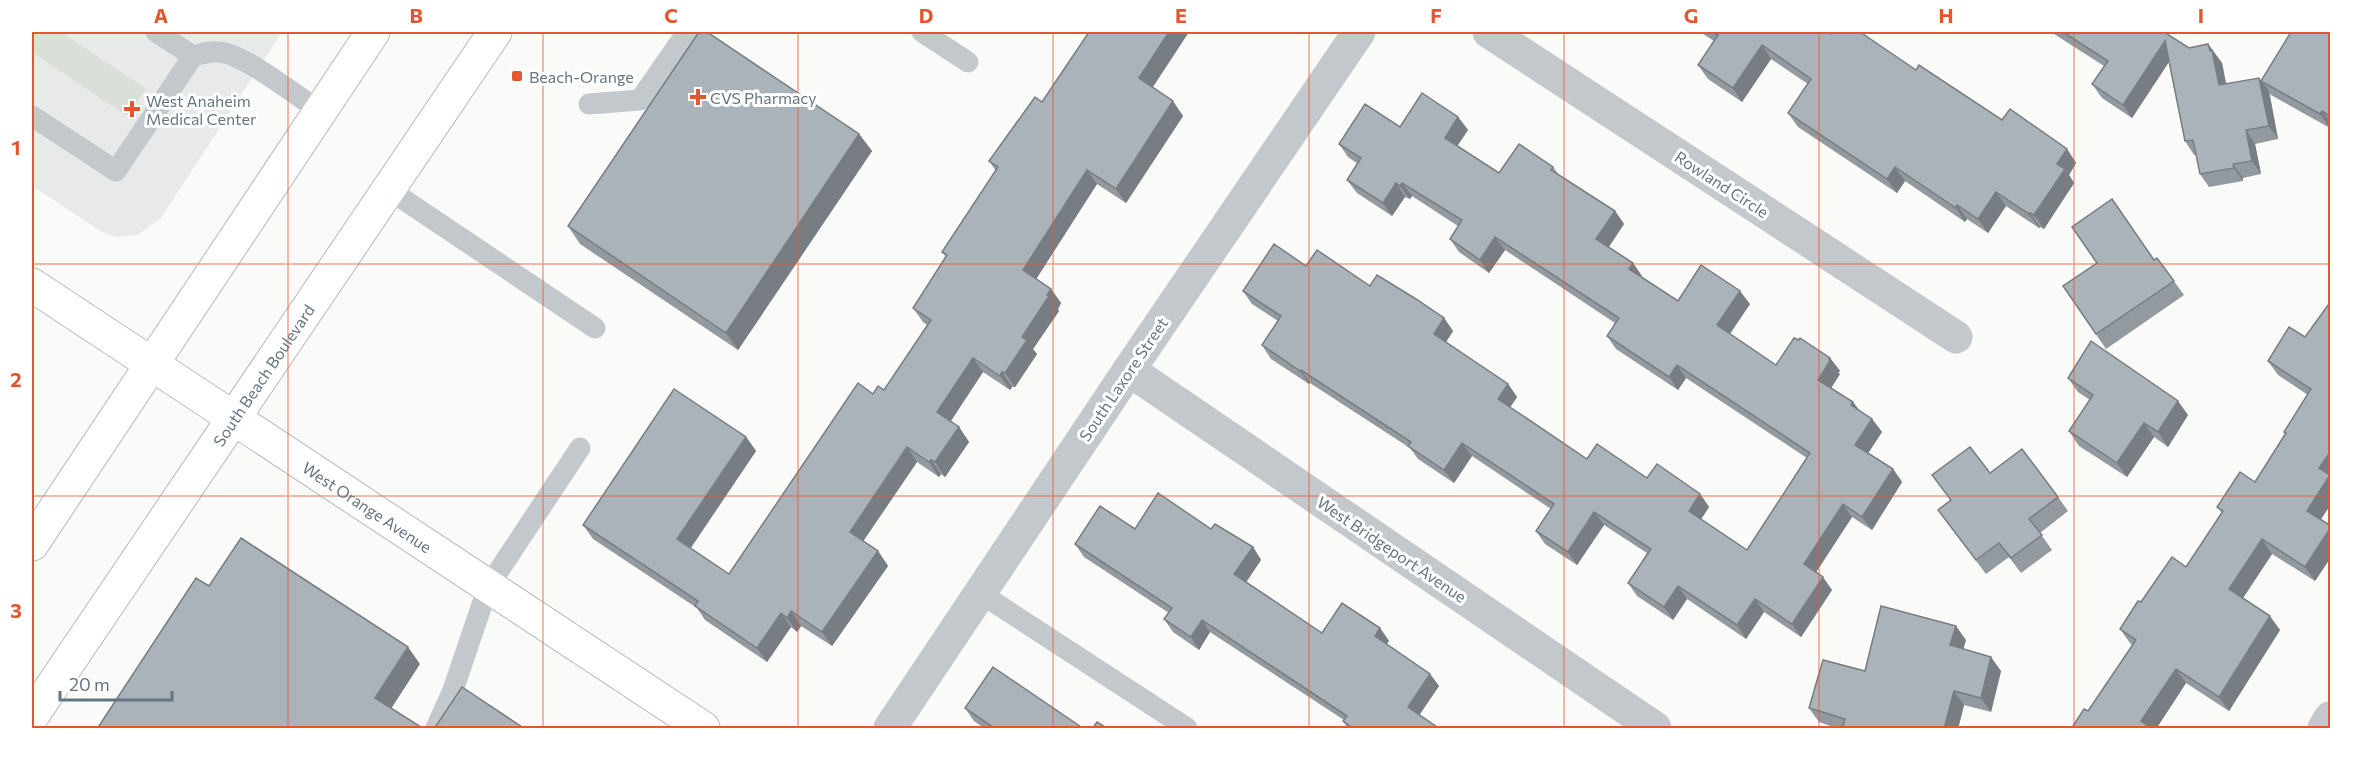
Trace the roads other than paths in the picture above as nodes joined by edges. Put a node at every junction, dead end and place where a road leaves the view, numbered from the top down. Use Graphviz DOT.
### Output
graph roads {
  1 [pos="156,32"];
  2 [pos="373,32"];
  3 [pos="495,32"];
  4 [pos="687,32"];
  5 [pos="922,32"];
  6 [pos="1359,32"];
  7 [pos="1489,32"];
  8 [pos="193,56"];
  9 [pos="968,62"];
  10 [pos="589,104"];
  11 [pos="320,111"];
  12 [pos="32,116"];
  13 [pos="388,189"];
  14 [pos="32,285"];
  15 [pos="595,328"];
  16 [pos="1956,337"];
  17 [pos="151,363"];
  18 [pos="1129,370"];
  19 [pos="234,417"];
  20 [pos="580,448"];
  21 [pos="32,544"];
  22 [pos="488,587"];
  23 [pos="980,593"];
  24 [pos="32,716"];
  25 [pos="2331,718"];
  26 [pos="436,729"];
  27 [pos="703,729"];
  28 [pos="890,729"];
  29 [pos="1187,729"];
  30 [pos="1654,729"];
  31 [pos="2324,729"];
  1 -- 8 [label="lane"];
  2 -- 11 [label="main road"];
  3 -- 13 [label="main road, South Beach Boulevard"];
  4 -- 10 [label="lane"];
  5 -- 9 [label="lane"];
  6 -- 18 [label="street, South Laxore Street"];
  7 -- 16 [label="street, Rowland Circle"];
  8 -- 11 [label="lane"];
  8 -- 12 [label="lane"];
  11 -- 17 [label="main road"];
  13 -- 15 [label="lane"];
  13 -- 19 [label="main road, South Beach Boulevard"];
  14 -- 17 [label="main road, West Orange Avenue"];
  17 -- 19 [label="main road, West Orange Avenue"];
  17 -- 21 [label="main road"];
  18 -- 23 [label="street, South Laxore Street"];
  18 -- 30 [label="street, West Bridgeport Avenue"];
  19 -- 22 [label="main road, West Orange Avenue"];
  19 -- 24 [label="main road, South Beach Boulevard"];
  20 -- 22 [label="lane"];
  22 -- 26 [label="lane"];
  22 -- 27 [label="main road, West Orange Avenue"];
  23 -- 28 [label="street, South Laxore Street"];
  23 -- 29 [label="lane"];
  25 -- 31 [label="street"];
}
